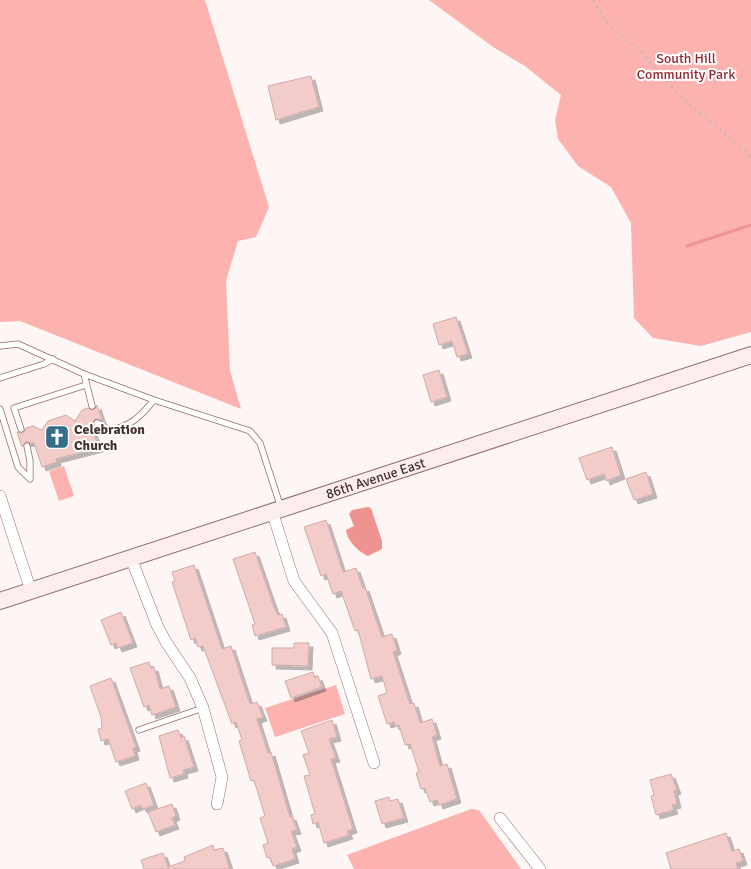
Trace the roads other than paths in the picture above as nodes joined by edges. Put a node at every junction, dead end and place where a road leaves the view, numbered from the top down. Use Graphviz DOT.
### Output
graph roads {
  1 [pos="0,346"];
  2 [pos="751,355"];
  3 [pos="53,358"];
  4 [pos="84,374"];
  5 [pos="0,378"];
  6 [pos="86,384"];
  7 [pos="154,400"];
  8 [pos="92,406"];
  9 [pos="14,408"];
  10 [pos="0,410"];
  11 [pos="97,423"];
  12 [pos="21,430"];
  13 [pos="27,446"];
  14 [pos="0,496"];
  15 [pos="276,509"];
  16 [pos="131,558"];
  17 [pos="31,591"];
  18 [pos="0,600"];
  19 [pos="203,708"];
  20 [pos="138,730"];
  21 [pos="374,762"];
  22 [pos="217,804"];
  23 [pos="500,818"];
  24 [pos="540,869"];
  1 -- 3 [label="lane"];
  2 -- 15 [label="street, 86th Avenue East"];
  3 -- 4 [label="lane"];
  3 -- 5 [label="lane"];
  4 -- 6 [label="lane"];
  4 -- 7 [label="lane"];
  6 -- 8 [label="lane"];
  6 -- 9 [label="lane"];
  7 -- 11 [label="lane"];
  7 -- 15 [label="lane"];
  9 -- 10 [label="lane"];
  9 -- 12 [label="lane"];
  10 -- 13 [label="lane"];
  14 -- 17 [label="street"];
  15 -- 16 [label="street, 86th Avenue East"];
  15 -- 21 [label="street"];
  16 -- 17 [label="street, 86th Avenue East"];
  16 -- 19 [label="street"];
  17 -- 18 [label="street, 86th Avenue East"];
  19 -- 20 [label="lane"];
  19 -- 22 [label="street"];
  23 -- 24 [label="street"];
}
